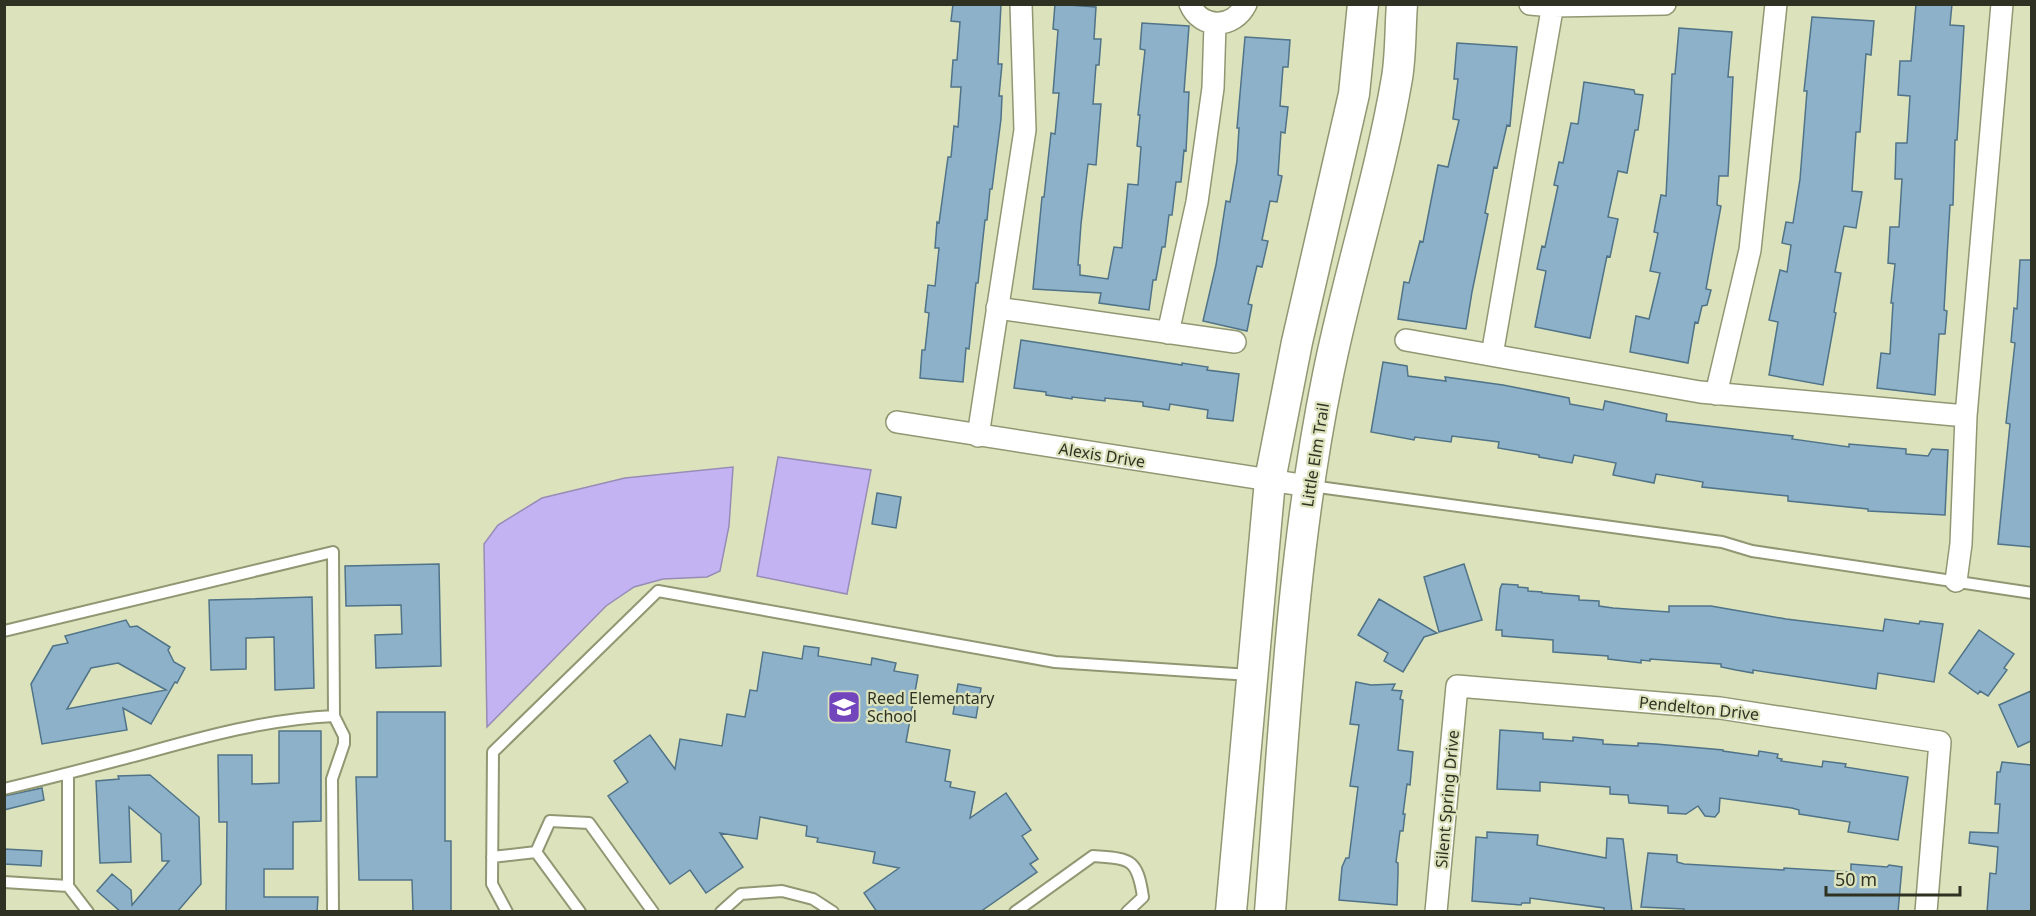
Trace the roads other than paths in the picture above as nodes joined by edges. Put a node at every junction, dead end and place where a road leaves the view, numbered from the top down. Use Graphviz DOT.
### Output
graph roads {
  1 [pos="1021,4"];
  2 [pos="1190,4"];
  3 [pos="1246,4"];
  4 [pos="1363,4"];
  5 [pos="1402,4"];
  6 [pos="1530,4"];
  7 [pos="1665,4"];
  8 [pos="1776,4"];
  9 [pos="2002,4"];
  10 [pos="1553,5"];
  11 [pos="1215,24"];
  12 [pos="997,308"];
  13 [pos="1168,333"];
  14 [pos="1406,340"];
  15 [pos="1235,342"];
  16 [pos="1492,355"];
  17 [pos="1716,394"];
  18 [pos="1966,416"];
  19 [pos="897,422"];
  20 [pos="978,436"];
  21 [pos="1270,480"];
  22 [pos="1308,486"];
  23 [pos="1956,581"];
  24 [pos="2031,593"];
  25 [pos="4,631"];
  26 [pos="1251,675"];
  27 [pos="1457,686"];
  28 [pos="334,716"];
  29 [pos="68,774"];
  30 [pos="4,789"];
  31 [pos="536,852"];
  32 [pos="492,857"];
  33 [pos="4,882"];
  34 [pos="68,886"];
  35 [pos="88,912"];
  36 [pos="333,912"];
  37 [pos="507,912"];
  38 [pos="580,912"];
  39 [pos="653,912"];
  40 [pos="720,912"];
  41 [pos="833,912"];
  42 [pos="1015,912"];
  43 [pos="1127,912"];
  44 [pos="1231,912"];
  45 [pos="1270,912"];
  46 [pos="1436,912"];
  47 [pos="1926,912"];
  1 -- 12 [label="street"];
  2 -- 11 [label="street"];
  3 -- 11 [label="street"];
  4 -- 21 [label="street"];
  5 -- 22 [label="street, Little Elm Trail"];
  6 -- 10 [label="street"];
  7 -- 10 [label="street"];
  8 -- 17 [label="street"];
  9 -- 18 [label="street"];
  10 -- 16 [label="street"];
  11 -- 13 [label="street"];
  12 -- 13 [label="street"];
  12 -- 20 [label="street"];
  13 -- 15 [label="street"];
  14 -- 16 [label="street"];
  16 -- 17 [label="street"];
  17 -- 18 [label="street"];
  18 -- 23 [label="street"];
  19 -- 20 [label="street, Alexis Drive"];
  20 -- 21 [label="street, Alexis Drive"];
  21 -- 22 [label="street, Alexis Drive"];
  21 -- 26 [label="street"];
  22 -- 23 [label="lane"];
  22 -- 45 [label="street, Little Elm Trail"];
  23 -- 24 [label="lane"];
  25 -- 28 [label="lane"];
  26 -- 32 [label="lane"];
  26 -- 44 [label="street"];
  27 -- 46 [label="street, Silent Spring Drive"];
  27 -- 47 [label="street, Pendelton Drive"];
  28 -- 29 [label="lane"];
  28 -- 36 [label="lane"];
  29 -- 30 [label="lane"];
  29 -- 34 [label="lane"];
  31 -- 32 [label="lane"];
  31 -- 38 [label="lane"];
  31 -- 39 [label="lane"];
  32 -- 37 [label="lane"];
  33 -- 34 [label="lane"];
  34 -- 35 [label="lane"];
  40 -- 41 [label="lane"];
  42 -- 43 [label="lane"];
}
